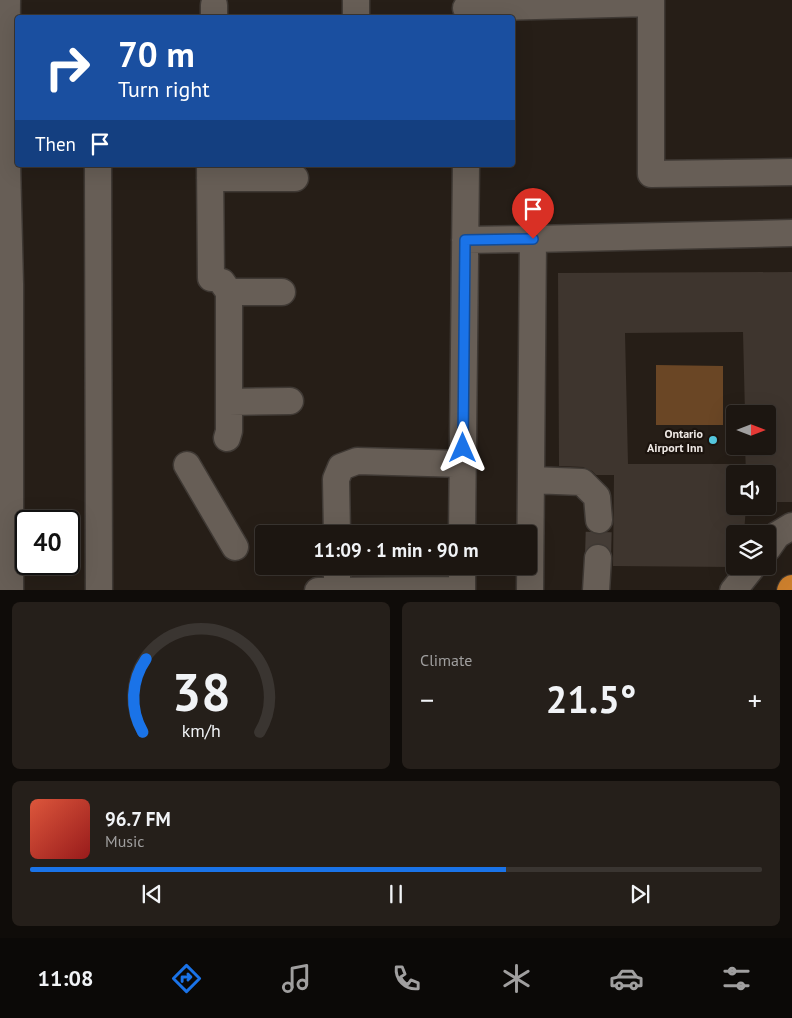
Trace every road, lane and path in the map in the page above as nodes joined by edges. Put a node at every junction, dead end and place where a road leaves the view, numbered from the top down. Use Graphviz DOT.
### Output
graph roads {
  1 [pos="7,0"];
  2 [pos="356,0"];
  3 [pos="587,2"];
  4 [pos="651,2"];
  5 [pos="466,9"];
  6 [pos="356,15"];
  7 [pos="12,62"];
  8 [pos="98,167"];
  9 [pos="466,167"];
  10 [pos="210,172"];
  11 [pos="792,172"];
  12 [pos="295,178"];
  13 [pos="792,233"];
  14 [pos="533,239"];
  15 [pos="465,240"];
  16 [pos="220,284"];
  17 [pos="282,292"];
  18 [pos="229,402"];
  19 [pos="290,402"];
  20 [pos="227,438"];
  21 [pos="463,464"];
  22 [pos="186,466"];
  23 [pos="532,480"];
  24 [pos="599,520"];
  25 [pos="337,525"];
  26 [pos="462,525"];
  27 [pos="792,526"];
  28 [pos="776,536"];
  29 [pos="234,547"];
  30 [pos="598,558"];
  31 [pos="746,575"];
  32 [pos="331,582"];
  33 [pos="462,582"];
  34 [pos="10,590"];
  35 [pos="99,590"];
  36 [pos="530,590"];
  37 [pos="596,590"];
  38 [pos="733,590"];
  1 -- 7 [label="street"];
  2 -- 6 [label="street"];
  3 -- 4 [label="street"];
  3 -- 5 [label="street"];
  4 -- 11 [label="street"];
  7 -- 34 [label="street"];
  8 -- 35 [label="street"];
  9 -- 15 [label="street"];
  10 -- 12 [label="street"];
  10 -- 16 [label="street"];
  13 -- 14 [label="street"];
  14 -- 15 [label="street"];
  14 -- 23 [label="street"];
  15 -- 21 [label="street"];
  16 -- 17 [label="street"];
  16 -- 18 [label="street"];
  18 -- 19 [label="street"];
  18 -- 20 [label="street"];
  21 -- 25 [label="street"];
  21 -- 26 [label="street"];
  22 -- 29 [label="street"];
  23 -- 24 [label="street"];
  23 -- 36 [label="street"];
  27 -- 28 [label="street"];
  30 -- 37 [label="street"];
  31 -- 38 [label="street"];
  32 -- 33 [label="street"];
}
